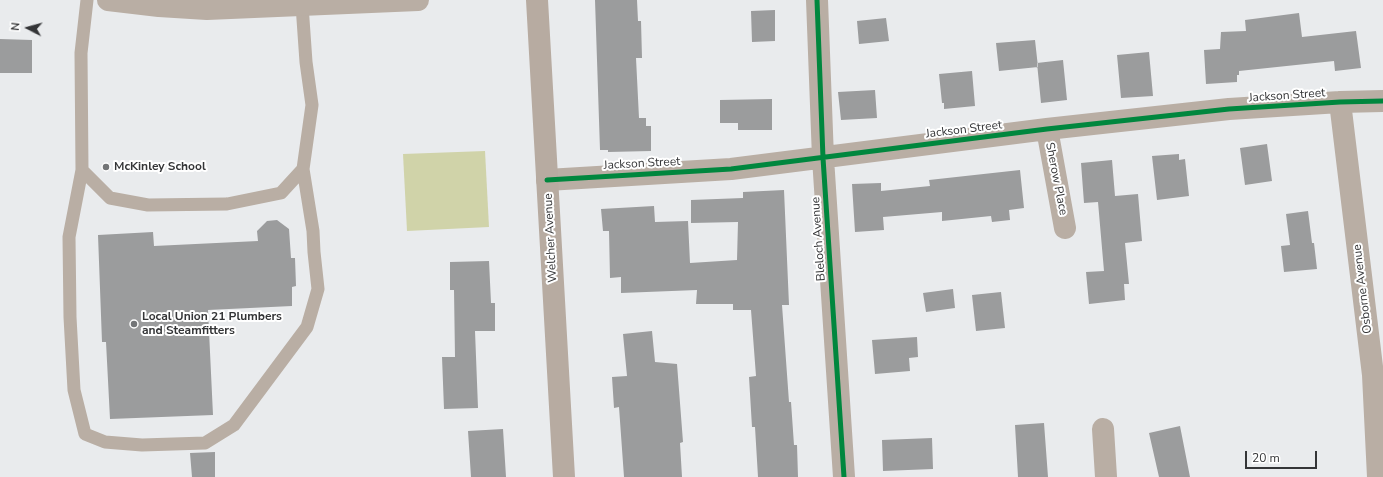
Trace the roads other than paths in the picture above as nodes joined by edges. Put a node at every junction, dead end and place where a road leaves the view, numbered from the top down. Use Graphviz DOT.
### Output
graph roads {
  1 [pos="87,0"];
  2 [pos="108,0"];
  3 [pos="418,0"];
  4 [pos="537,0"];
  5 [pos="817,0"];
  6 [pos="302,5"];
  7 [pos="1383,101"];
  8 [pos="1340,102"];
  9 [pos="1047,129"];
  10 [pos="824,158"];
  11 [pos="303,169"];
  12 [pos="82,170"];
  13 [pos="547,180"];
  14 [pos="1065,228"];
  15 [pos="1102,430"];
  16 [pos="564,477"];
  17 [pos="844,477"];
  18 [pos="1106,477"];
  19 [pos="1378,477"];
  1 -- 12 [label="lane"];
  2 -- 6 [label="street"];
  3 -- 6 [label="street"];
  4 -- 13 [label="street, Welcher Avenue"];
  5 -- 10 [label="street, Bleloch Avenue"];
  6 -- 11 [label="lane"];
  7 -- 8 [label="street, Jackson Street"];
  8 -- 9 [label="street, Jackson Street"];
  8 -- 19 [label="street, Osborne Avenue"];
  9 -- 10 [label="street, Jackson Street"];
  9 -- 14 [label="street, Sherow Place"];
  10 -- 13 [label="street, Jackson Street"];
  10 -- 17 [label="street, Bleloch Avenue"];
  11 -- 12 [label="lane"];
  11 -- 12 [label="lane"];
  13 -- 16 [label="street, Welcher Avenue"];
  15 -- 18 [label="street"];
}
